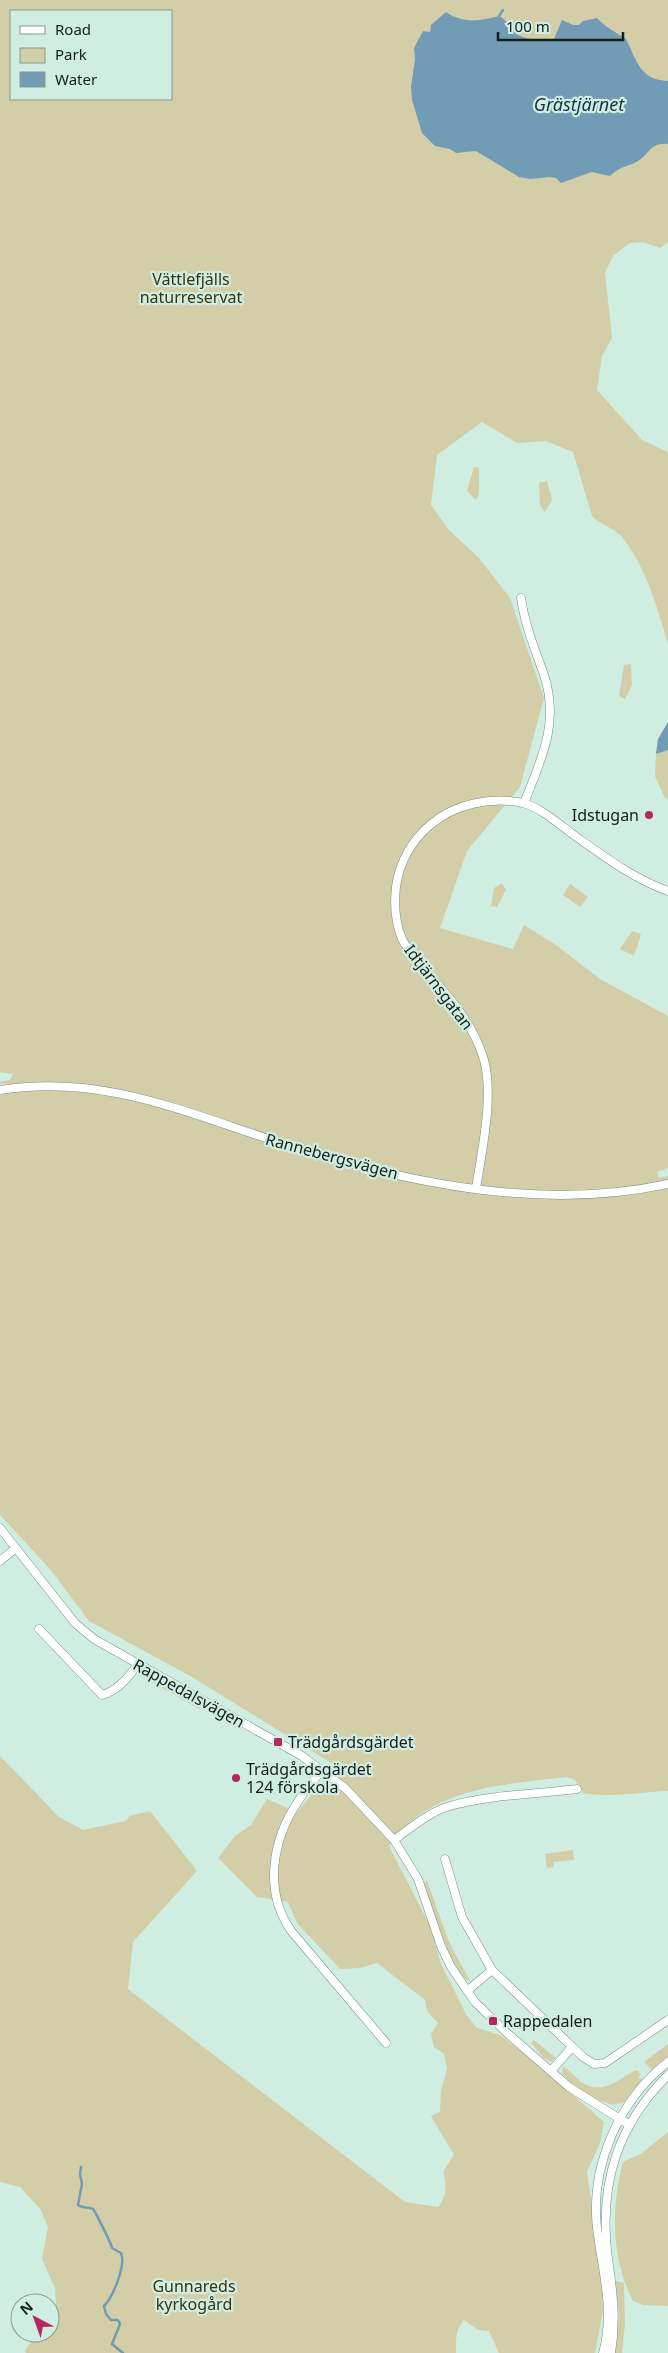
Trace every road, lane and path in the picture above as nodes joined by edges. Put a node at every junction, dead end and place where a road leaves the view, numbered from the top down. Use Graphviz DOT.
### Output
graph roads {
  1 [pos="521,598"];
  2 [pos="524,803"];
  3 [pos="668,891"];
  4 [pos="0,1090"];
  5 [pos="668,1184"];
  6 [pos="476,1188"];
  7 [pos="0,1528"];
  8 [pos="16,1548"];
  9 [pos="0,1561"];
  10 [pos="39,1629"];
  11 [pos="137,1666"];
  12 [pos="322,1769"];
  13 [pos="577,1789"];
  14 [pos="394,1840"];
  15 [pos="445,1859"];
  16 [pos="492,1970"];
  17 [pos="467,1992"];
  18 [pos="668,2020"];
  19 [pos="386,2043"];
  20 [pos="572,2047"];
  21 [pos="666,2066"];
  22 [pos="551,2071"];
  23 [pos="668,2075"];
  24 [pos="620,2119"];
  25 [pos="628,2124"];
  26 [pos="604,2353"];
  27 [pos="611,2353"];
  1 -- 2 [label="street"];
  2 -- 3 [label="street, Idtjärnsgatan"];
  2 -- 6 [label="street, Idtjärnsgatan"];
  4 -- 6 [label="street, Rannebergsvägen"];
  5 -- 6 [label="street, Rannebergsvägen"];
  7 -- 8 [label="street, Rappedalsvägen"];
  8 -- 9 [label="street"];
  8 -- 11 [label="street, Rappedalsvägen"];
  10 -- 11 [label="street"];
  11 -- 12 [label="street, Rappedalsvägen"];
  12 -- 14 [label="street, Rappedalsvägen"];
  12 -- 19 [label="street"];
  13 -- 14 [label="street"];
  14 -- 17 [label="street, Rappedalsvägen"];
  15 -- 16 [label="street"];
  16 -- 17 [label="street"];
  16 -- 20 [label="street"];
  17 -- 22 [label="street, Rappedalsvägen"];
  18 -- 20 [label="street"];
  20 -- 22 [label="street"];
  21 -- 24 [label="street"];
  22 -- 24 [label="street, Rappedalsvägen"];
  23 -- 25 [label="street"];
  24 -- 25 [label="street, Rappedalsvägen"];
  24 -- 26 [label="street"];
  25 -- 27 [label="street"];
}
